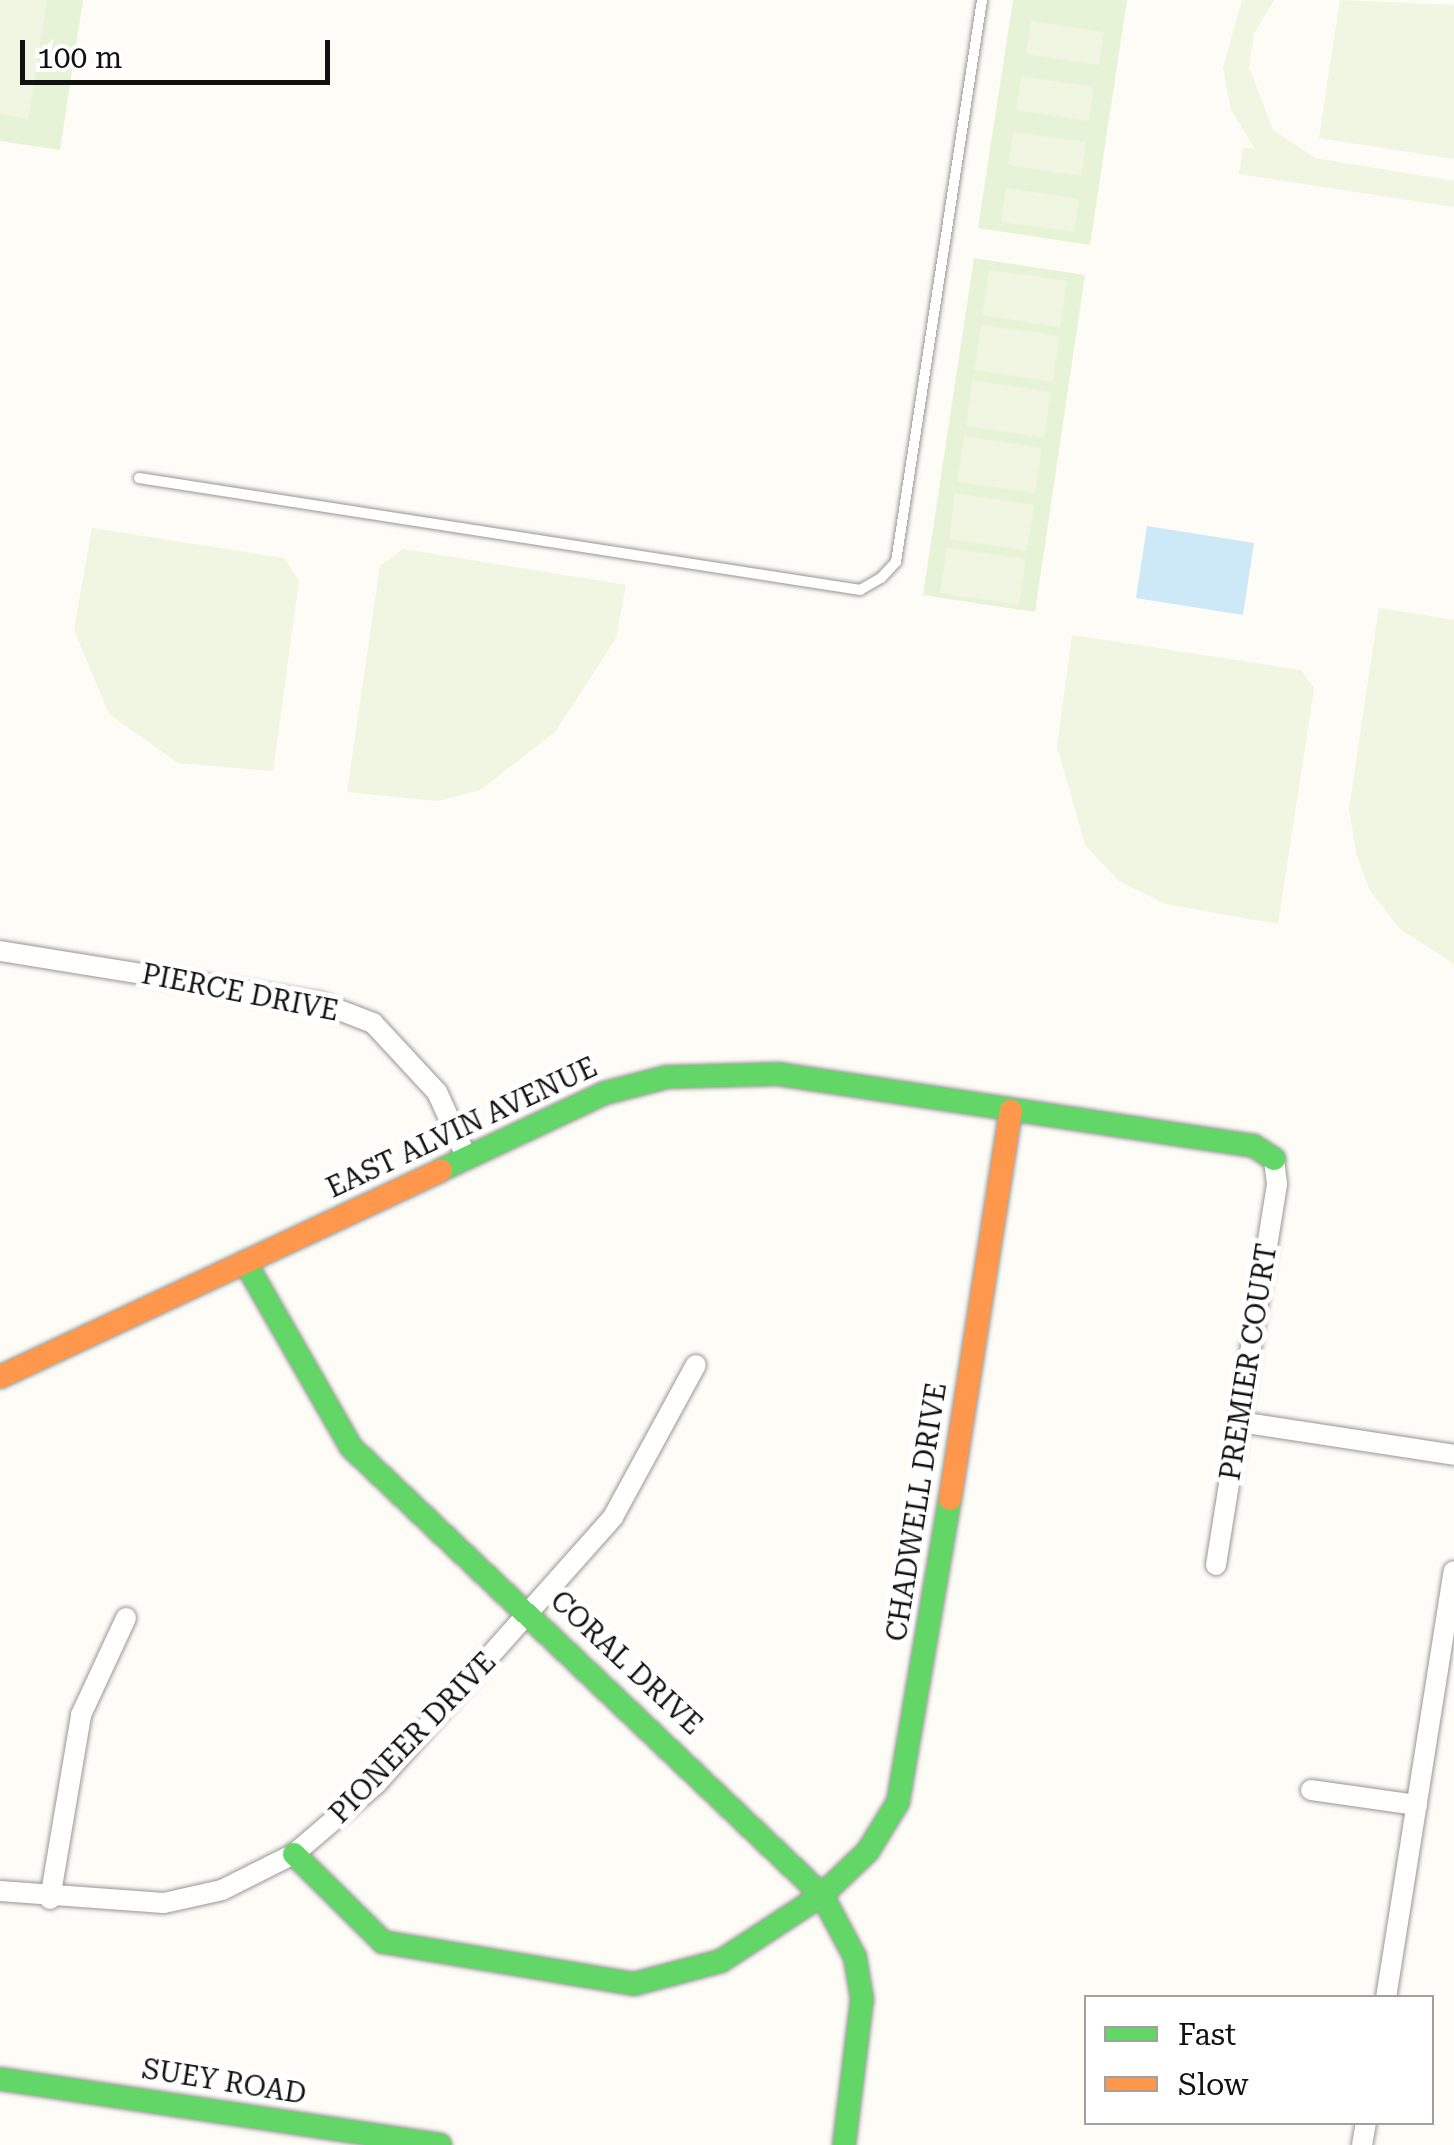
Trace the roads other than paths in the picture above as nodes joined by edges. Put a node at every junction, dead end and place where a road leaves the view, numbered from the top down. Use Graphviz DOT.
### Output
graph roads {
  1 [pos="982,0"];
  2 [pos="139,478"];
  3 [pos="0,952"];
  4 [pos="1010,1110"];
  5 [pos="467,1158"];
  6 [pos="1274,1159"];
  7 [pos="245,1262"];
  8 [pos="696,1366"];
  9 [pos="2,1369"];
  10 [pos="1239,1422"];
  11 [pos="1454,1455"];
  12 [pos="1216,1565"];
  13 [pos="1454,1571"];
  14 [pos="530,1614"];
  15 [pos="126,1618"];
  16 [pos="1311,1790"];
  17 [pos="1417,1805"];
  18 [pos="294,1854"];
  19 [pos="0,1891"];
  20 [pos="822,1895"];
  21 [pos="50,1899"];
  22 [pos="1386,1995"];
  23 [pos="0,2079"];
  24 [pos="440,2145"];
  25 [pos="844,2145"];
  1 -- 2 [label="lane"];
  3 -- 5 [label="street, PIERCE DRIVE"];
  4 -- 5 [label="street, EAST ALVIN AVENUE"];
  4 -- 6 [label="street, EAST ALVIN AVENUE"];
  4 -- 20 [label="street, CHADWELL DRIVE"];
  5 -- 7 [label="street, EAST ALVIN AVENUE"];
  6 -- 10 [label="street, PREMIER COURT"];
  7 -- 9 [label="street, EAST ALVIN AVENUE"];
  7 -- 14 [label="street, CORAL DRIVE"];
  8 -- 14 [label="street, PIONEER DRIVE"];
  10 -- 11 [label="street"];
  10 -- 12 [label="street, PREMIER COURT"];
  13 -- 17 [label="street"];
  14 -- 18 [label="street, PIONEER DRIVE"];
  14 -- 20 [label="street, CORAL DRIVE"];
  15 -- 21 [label="street"];
  16 -- 17 [label="street"];
  17 -- 22 [label="street"];
  18 -- 20 [label="street, CHADWELL DRIVE"];
  18 -- 21 [label="street, PIONEER DRIVE"];
  19 -- 21 [label="street, PIONEER DRIVE"];
  20 -- 25 [label="street, CORAL DRIVE"];
  23 -- 24 [label="street, SUEY ROAD"];
}
